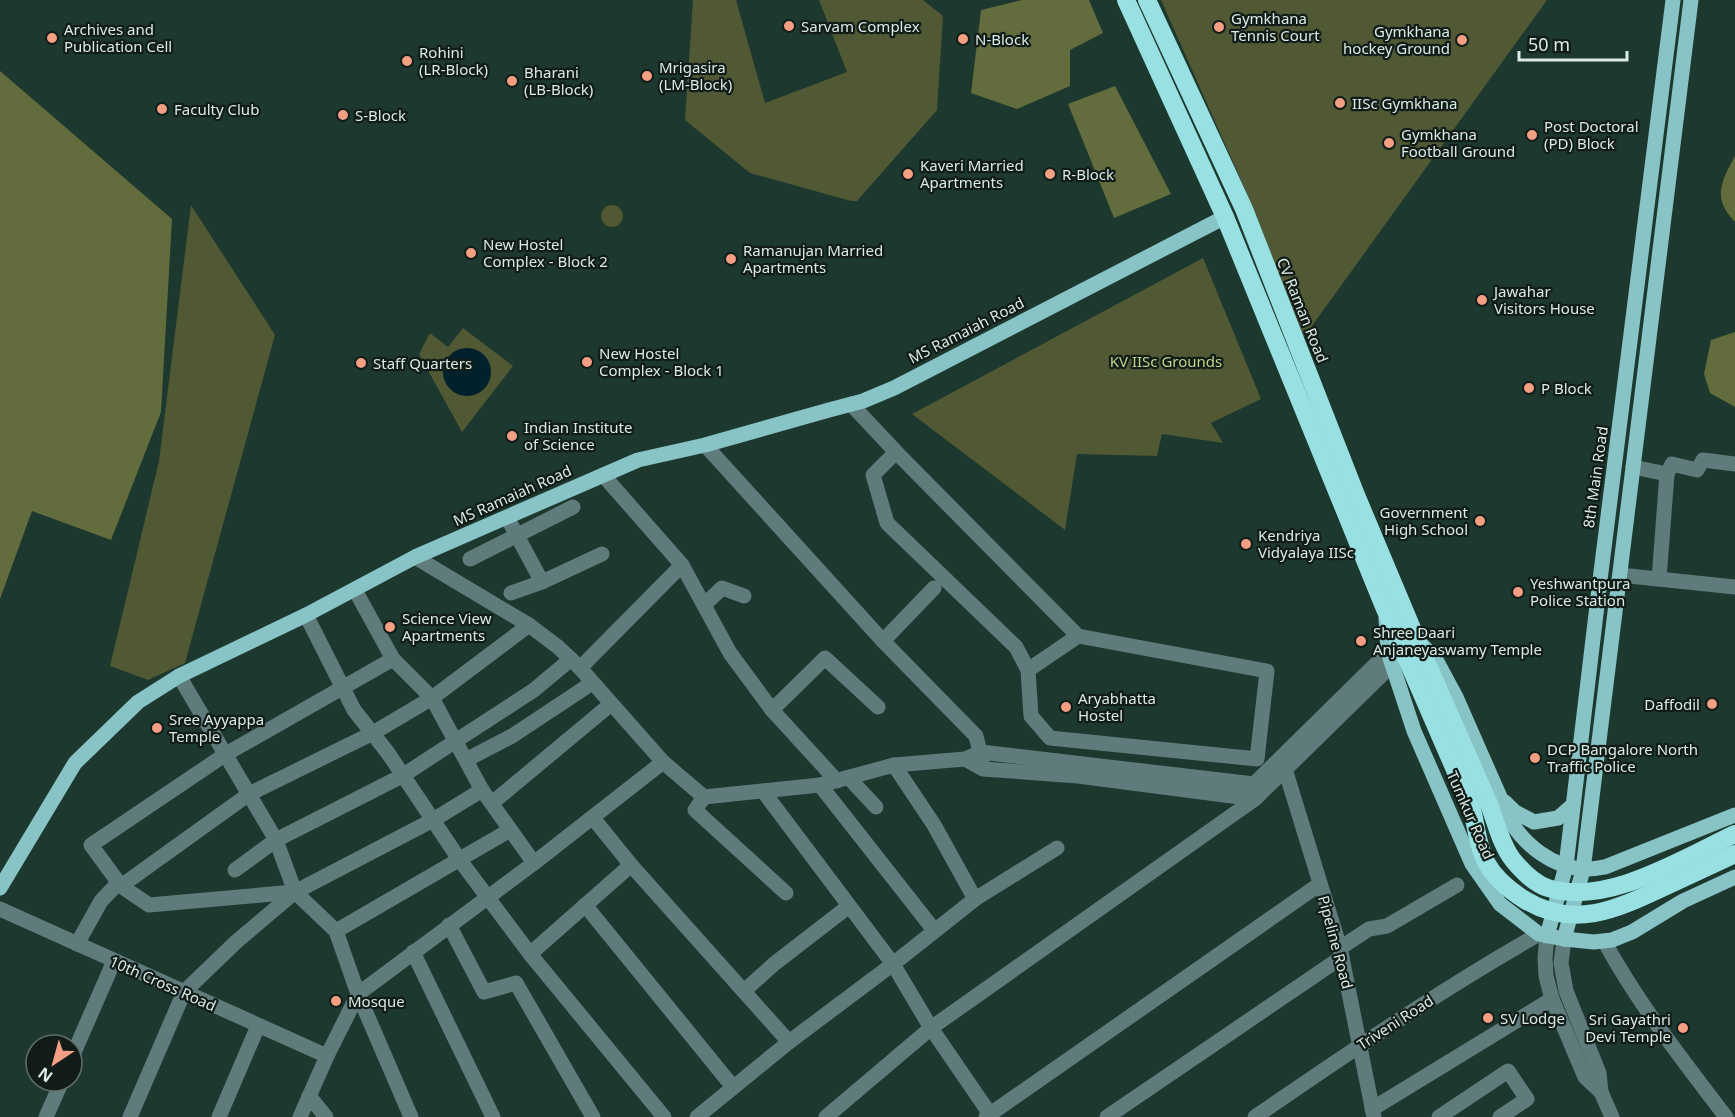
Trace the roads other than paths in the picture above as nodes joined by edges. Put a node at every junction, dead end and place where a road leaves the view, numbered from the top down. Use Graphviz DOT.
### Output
graph roads {
  1 [pos="1126,0"];
  2 [pos="1147,0"];
  3 [pos="1673,0"];
  4 [pos="1691,0"];
  5 [pos="1225,217"];
  6 [pos="851,404"];
  7 [pos="705,445"];
  8 [pos="896,452"];
  9 [pos="1735,464"];
  10 [pos="1633,467"];
  11 [pos="1667,474"];
  12 [pos="603,475"];
  13 [pos="573,507"];
  14 [pos="507,517"];
  15 [pos="516,534"];
  16 [pos="602,554"];
  17 [pos="415,557"];
  18 [pos="470,559"];
  19 [pos="682,565"];
  20 [pos="1620,575"];
  21 [pos="1659,579"];
  22 [pos="542,582"];
  23 [pos="1735,587"];
  24 [pos="934,588"];
  25 [pos="355,590"];
  26 [pos="511,593"];
  27 [pos="744,596"];
  28 [pos="704,605"];
  29 [pos="1385,609"];
  30 [pos="306,615"];
  31 [pos="1595,619"];
  32 [pos="1614,621"];
  33 [pos="529,625"];
  34 [pos="1078,636"];
  35 [pos="883,641"];
  36 [pos="1390,658"];
  37 [pos="393,659"];
  38 [pos="575,663"];
  39 [pos="1028,670"];
  40 [pos="179,676"];
  41 [pos="592,683"];
  42 [pos="343,689"];
  43 [pos="432,698"];
  44 [pos="611,704"];
  45 [pos="878,707"];
  46 [pos="772,711"];
  47 [pos="373,733"];
  48 [pos="455,741"];
  49 [pos="981,752"];
  50 [pos="226,754"];
  51 [pos="965,759"];
  52 [pos="466,760"];
  53 [pos="663,762"];
  54 [pos="894,765"];
  55 [pos="983,769"];
  56 [pos="1285,769"];
  57 [pos="402,776"];
  58 [pos="843,779"];
  59 [pos="820,785"];
  60 [pos="482,790"];
  61 [pos="763,790"];
  62 [pos="1254,791"];
  63 [pos="249,794"];
  64 [pos="704,797"];
  65 [pos="492,803"];
  66 [pos="1488,804"];
  67 [pos="1574,805"];
  68 [pos="876,807"];
  69 [pos="1735,815"];
  70 [pos="593,818"];
  71 [pos="433,820"];
  72 [pos="1511,822"];
  73 [pos="510,830"];
  74 [pos="1735,834"];
  75 [pos="276,840"];
  76 [pos="1465,845"];
  77 [pos="1057,848"];
  78 [pos="1735,854"];
  79 [pos="459,859"];
  80 [pos="534,863"];
  81 [pos="631,865"];
  82 [pos="1566,866"];
  83 [pos="235,870"];
  84 [pos="1583,870"];
  85 [pos="1735,877"];
  86 [pos="120,884"];
  87 [pos="1320,884"];
  88 [pos="1457,885"];
  89 [pos="0,888"];
  90 [pos="295,892"];
  91 [pos="786,893"];
  92 [pos="487,898"];
  93 [pos="975,899"];
  94 [pos="585,905"];
  95 [pos="849,906"];
  96 [pos="0,909"];
  97 [pos="448,925"];
  98 [pos="934,930"];
  99 [pos="336,931"];
  100 [pos="1543,935"];
  101 [pos="1564,939"];
  102 [pos="1604,941"];
  103 [pos="77,944"];
  104 [pos="413,952"];
  105 [pos="1341,952"];
  106 [pos="530,954"];
  107 [pos="114,962"];
  108 [pos="892,964"];
  109 [pos="744,991"];
  110 [pos="184,992"];
  111 [pos="358,994"];
  112 [pos="1552,999"];
  113 [pos="258,1026"];
  114 [pos="931,1028"];
  115 [pos="83,1033"];
  116 [pos="789,1042"];
  117 [pos="1360,1045"];
  118 [pos="327,1056"];
  119 [pos="733,1087"];
  120 [pos="1601,1092"];
  121 [pos="57,1093"];
  122 [pos="309,1096"];
  123 [pos="1373,1113"];
  124 [pos="989,1116"];
  125 [pos="46,1117"];
  126 [pos="130,1117"];
  127 [pos="219,1117"];
  128 [pos="300,1117"];
  129 [pos="326,1117"];
  130 [pos="411,1117"];
  131 [pos="493,1117"];
  132 [pos="593,1117"];
  133 [pos="664,1117"];
  134 [pos="697,1117"];
  135 [pos="826,1117"];
  136 [pos="1107,1117"];
  137 [pos="1255,1117"];
  138 [pos="1439,1117"];
  139 [pos="1500,1117"];
  140 [pos="1612,1117"];
  141 [pos="1726,1117"];
  1 -- 5 [label="highway"];
  2 -- 66 [label="highway, CV Raman Road"];
  3 -- 31 [label="main road, 8th Main Road"];
  4 -- 10 [label="main road"];
  5 -- 6 [label="main road, MS Ramaiah Road"];
  5 -- 29 [label="highway"];
  6 -- 7 [label="main road, MS Ramaiah Road"];
  6 -- 8 [label="street"];
  7 -- 12 [label="main road, MS Ramaiah Road"];
  7 -- 35 [label="street"];
  8 -- 34 [label="street"];
  8 -- 39 [label="street"];
  9 -- 11 [label="street"];
  10 -- 11 [label="street"];
  10 -- 20 [label="main road"];
  11 -- 21 [label="street"];
  12 -- 14 [label="main road, MS Ramaiah Road"];
  12 -- 19 [label="street"];
  13 -- 15 [label="street"];
  14 -- 15 [label="street"];
  14 -- 17 [label="main road, MS Ramaiah Road"];
  15 -- 18 [label="street"];
  15 -- 22 [label="street"];
  16 -- 22 [label="street"];
  17 -- 25 [label="main road, MS Ramaiah Road"];
  17 -- 33 [label="street"];
  19 -- 28 [label="street"];
  19 -- 38 [label="street"];
  20 -- 21 [label="street"];
  20 -- 32 [label="main road"];
  21 -- 23 [label="street"];
  22 -- 26 [label="street"];
  24 -- 35 [label="street"];
  25 -- 30 [label="main road, MS Ramaiah Road"];
  25 -- 37 [label="street"];
  27 -- 28 [label="street"];
  28 -- 46 [label="street"];
  29 -- 36 [label="main road, Tumkur Road"];
  29 -- 66 [label="highway"];
  30 -- 40 [label="main road, MS Ramaiah Road"];
  30 -- 42 [label="street"];
  31 -- 32 [label="main road"];
  31 -- 67 [label="main road, 8th Main Road"];
  32 -- 84 [label="main road"];
  33 -- 38 [label="street"];
  33 -- 43 [label="street"];
  34 -- 39 [label="street"];
  34 -- 39 [label="street"];
  35 -- 49 [label="street"];
  36 -- 56 [label="street"];
  36 -- 62 [label="street"];
  36 -- 76 [label="main road, Tumkur Road"];
  37 -- 42 [label="street"];
  37 -- 43 [label="street"];
  38 -- 41 [label="street"];
  38 -- 48 [label="street"];
  40 -- 50 [label="street"];
  40 -- 89 [label="main road, MS Ramaiah Road"];
  41 -- 44 [label="street"];
  41 -- 52 [label="street"];
  42 -- 47 [label="street"];
  42 -- 50 [label="street"];
  43 -- 47 [label="street"];
  43 -- 48 [label="street"];
  44 -- 53 [label="street"];
  44 -- 65 [label="street"];
  45 -- 46 [label="street"];
  46 -- 58 [label="street"];
  47 -- 57 [label="street"];
  47 -- 63 [label="street"];
  48 -- 52 [label="street"];
  48 -- 57 [label="street"];
  49 -- 51 [label="street"];
  49 -- 55 [label="street"];
  49 -- 62 [label="street"];
  50 -- 63 [label="street"];
  50 -- 86 [label="street"];
  51 -- 54 [label="street"];
  51 -- 55 [label="street"];
  52 -- 60 [label="street"];
  53 -- 64 [label="street"];
  53 -- 70 [label="street"];
  54 -- 58 [label="street"];
  54 -- 93 [label="street"];
  55 -- 62 [label="street"];
  56 -- 62 [label="street"];
  56 -- 87 [label="street, Pipeline Road"];
  57 -- 71 [label="street"];
  57 -- 75 [label="street"];
  58 -- 59 [label="street"];
  58 -- 68 [label="street"];
  59 -- 61 [label="street"];
  59 -- 98 [label="street"];
  60 -- 65 [label="street"];
  60 -- 71 [label="street"];
  61 -- 64 [label="street"];
  61 -- 95 [label="street"];
  62 -- 114 [label="street"];
  63 -- 75 [label="street"];
  63 -- 86 [label="street"];
  64 -- 91 [label="street"];
  65 -- 73 [label="street"];
  66 -- 67 [label="main road"];
  66 -- 72 [label="main road"];
  66 -- 74 [label="highway, bridge"];
  66 -- 78 [label="highway, bridge"];
  67 -- 82 [label="main road, 8th Main Road"];
  69 -- 84 [label="main road"];
  70 -- 80 [label="street"];
  70 -- 81 [label="street"];
  71 -- 79 [label="street"];
  71 -- 90 [label="street"];
  72 -- 76 [label="main road"];
  72 -- 82 [label="main road"];
  73 -- 79 [label="street"];
  73 -- 80 [label="street"];
  75 -- 83 [label="street"];
  75 -- 90 [label="street"];
  76 -- 100 [label="main road, Tumkur Road"];
  77 -- 93 [label="street"];
  79 -- 92 [label="street"];
  79 -- 99 [label="street"];
  80 -- 92 [label="street"];
  81 -- 94 [label="street"];
  81 -- 109 [label="street"];
  82 -- 84 [label="main road"];
  82 -- 100 [label="main road, 8th Main Road"];
  84 -- 101 [label="main road"];
  85 -- 102 [label="main road, Tumkur Road"];
  86 -- 90 [label="street"];
  86 -- 103 [label="street"];
  87 -- 105 [label="street, Pipeline Road"];
  87 -- 124 [label="street"];
  88 -- 105 [label="street"];
  90 -- 99 [label="street"];
  90 -- 110 [label="street"];
  92 -- 97 [label="street"];
  92 -- 106 [label="street"];
  93 -- 98 [label="street"];
  94 -- 106 [label="street"];
  94 -- 119 [label="street"];
  95 -- 108 [label="street"];
  95 -- 109 [label="street"];
  96 -- 103 [label="street, 10th Cross Road"];
  97 -- 104 [label="street"];
  97 -- 132 [label="street"];
  98 -- 108 [label="street"];
  99 -- 111 [label="street"];
  100 -- 101 [label="main road, Tumkur Road"];
  100 -- 112 [label="street, 8th Main Road"];
  100 -- 117 [label="street, Triveni Road"];
  101 -- 102 [label="main road, Tumkur Road"];
  101 -- 120 [label="street"];
  102 -- 141 [label="street"];
  103 -- 107 [label="street, 10th Cross Road"];
  104 -- 111 [label="street"];
  104 -- 131 [label="street"];
  105 -- 117 [label="street, Pipeline Road"];
  105 -- 136 [label="street"];
  106 -- 133 [label="street"];
  107 -- 110 [label="street, 10th Cross Road"];
  107 -- 115 [label="street"];
  108 -- 114 [label="street"];
  108 -- 116 [label="street"];
  109 -- 116 [label="street"];
  110 -- 113 [label="street, 10th Cross Road"];
  110 -- 126 [label="street"];
  111 -- 118 [label="street"];
  111 -- 130 [label="street"];
  112 -- 120 [label="street, 8th Main Road"];
  112 -- 123 [label="street"];
  113 -- 118 [label="street, 10th Cross Road"];
  113 -- 127 [label="street"];
  114 -- 124 [label="street"];
  114 -- 135 [label="street"];
  116 -- 119 [label="street"];
  117 -- 123 [label="street, Pipeline Road"];
  117 -- 137 [label="street, Triveni Road"];
  118 -- 122 [label="street"];
  119 -- 134 [label="street"];
  120 -- 140 [label="street"];
  121 -- 125 [label="street"];
  122 -- 128 [label="street"];
  122 -- 129 [label="street"];
  138 -- 139 [label="street"];
}
